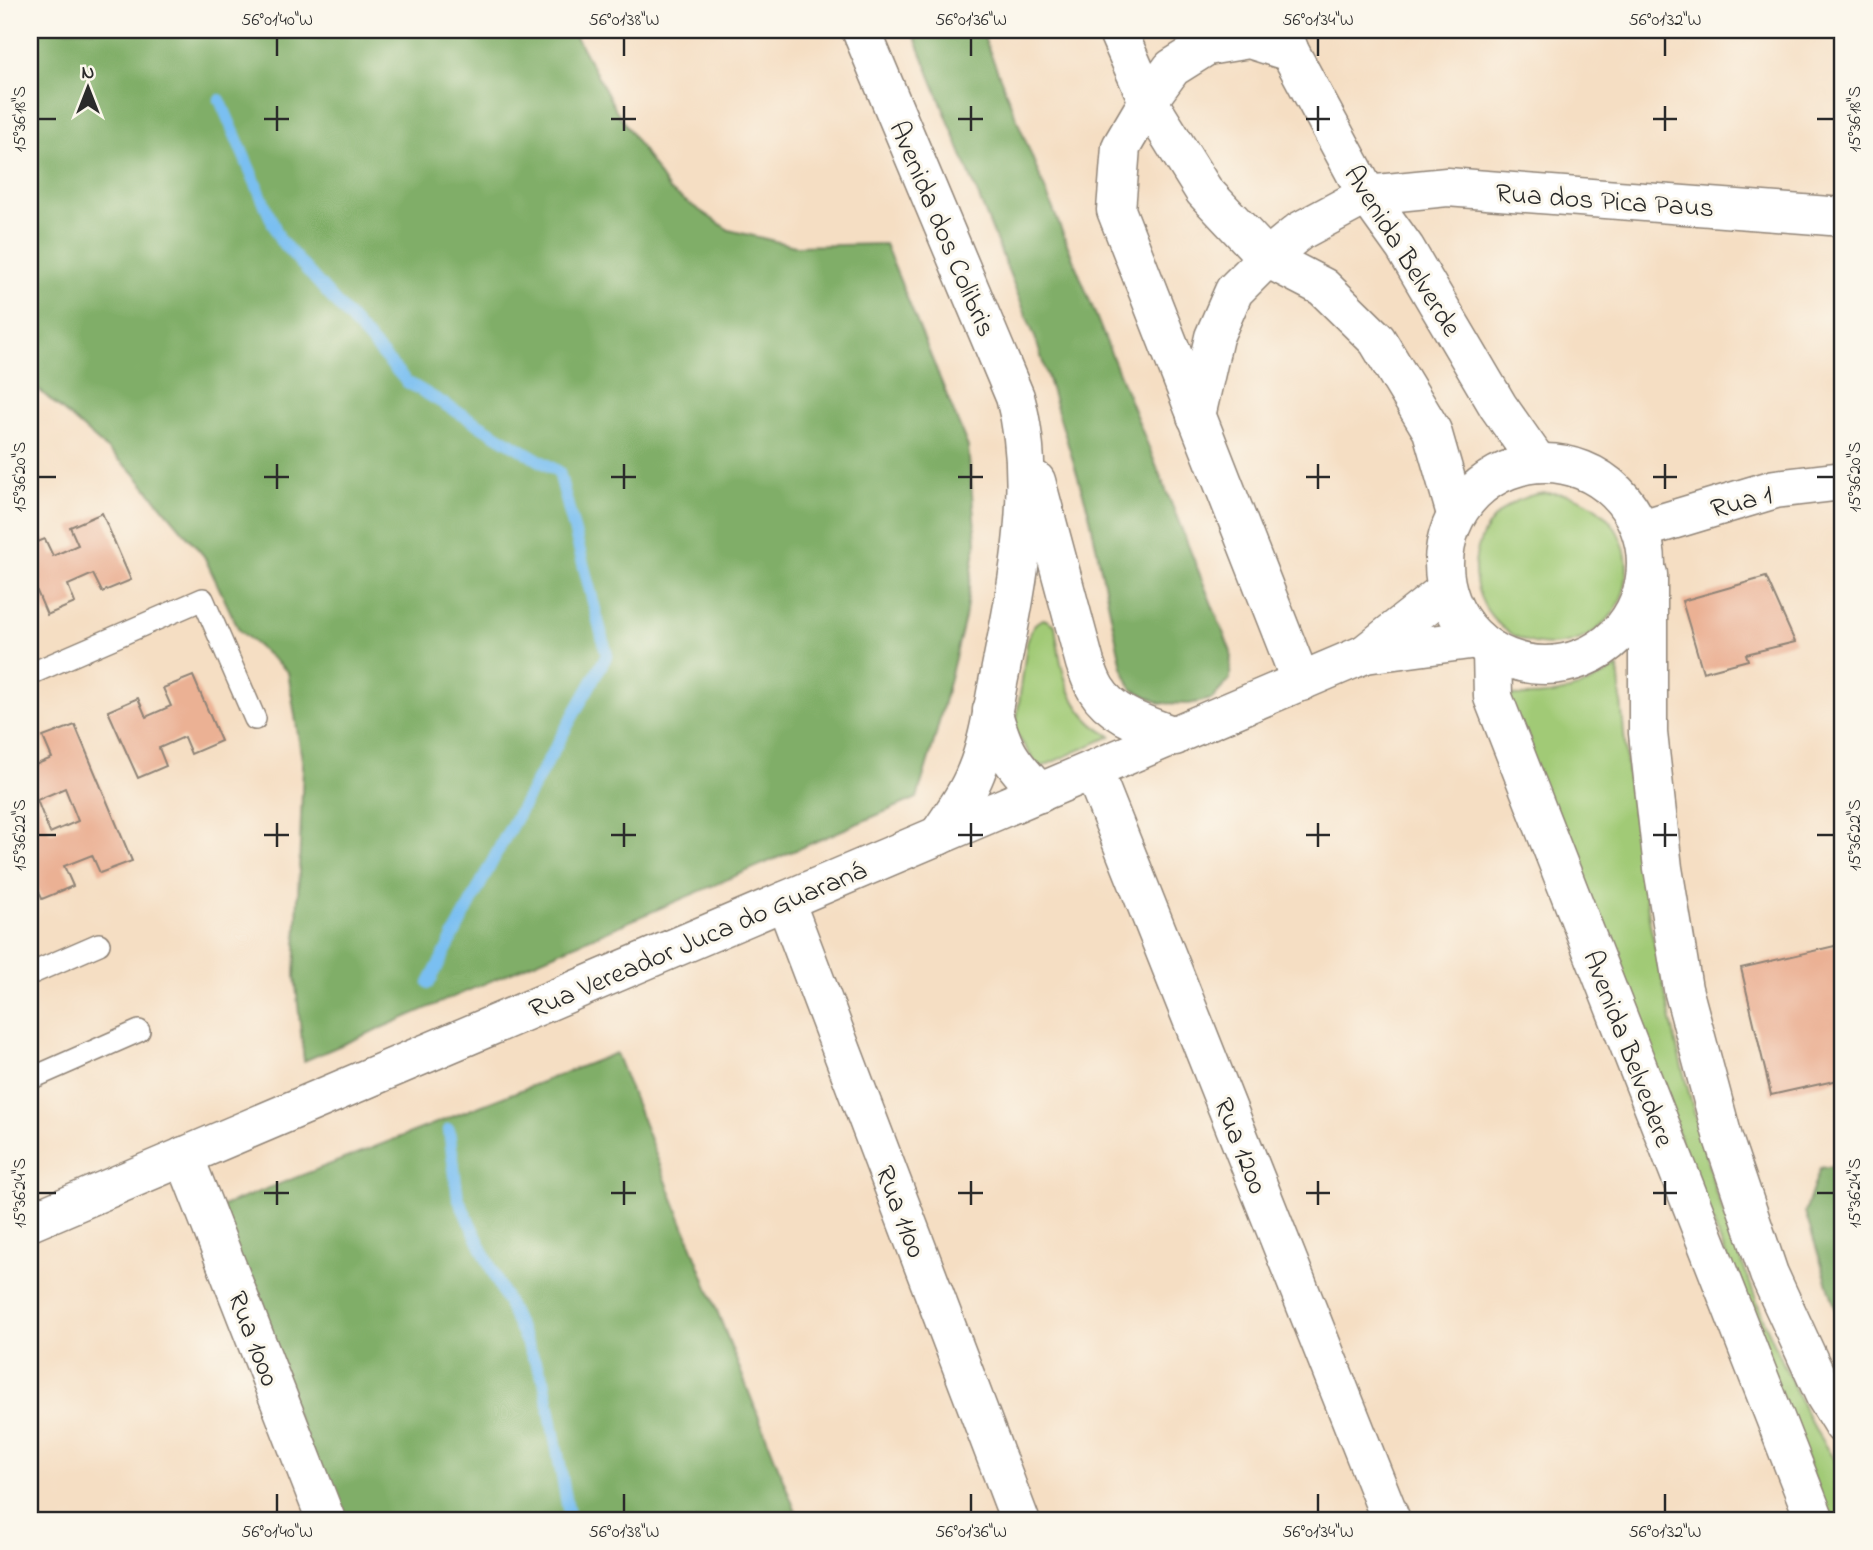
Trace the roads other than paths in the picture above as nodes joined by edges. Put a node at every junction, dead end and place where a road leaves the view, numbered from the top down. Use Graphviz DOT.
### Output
graph roads {
  1 [pos="861,30"];
  2 [pos="1117,30"];
  3 [pos="1286,41"];
  4 [pos="1148,101"];
  5 [pos="1367,195"];
  6 [pos="1843,217"];
  7 [pos="1267,258"];
  8 [pos="1196,416"];
  9 [pos="1022,429"];
  10 [pos="1538,463"];
  11 [pos="1843,481"];
  12 [pos="1456,514"];
  13 [pos="1642,528"];
  14 [pos="1648,574"];
  15 [pos="1446,590"];
  16 [pos="1484,646"];
  17 [pos="1365,654"];
  18 [pos="30,674"];
  19 [pos="1301,682"];
  20 [pos="992,710"];
  21 [pos="255,719"];
  22 [pos="1175,736"];
  23 [pos="1093,770"];
  24 [pos="1041,793"];
  25 [pos="938,836"];
  26 [pos="785,901"];
  27 [pos="99,944"];
  28 [pos="30,974"];
  29 [pos="139,1031"];
  30 [pos="30,1079"];
  31 [pos="184,1156"];
  32 [pos="32,1216"];
  33 [pos="1843,1425"];
  34 [pos="326,1520"];
  35 [pos="1020,1520"];
  36 [pos="1391,1520"];
  37 [pos="1815,1520"];
  1 -- 9 [label="street, Avenida dos Colibris"];
  2 -- 4 [label="street"];
  3 -- 4 [label="street"];
  3 -- 5 [label="street, Avenida Belverde"];
  4 -- 7 [label="street"];
  4 -- 8 [label="street"];
  5 -- 6 [label="street, Rua dos Pica Paus"];
  5 -- 7 [label="street"];
  5 -- 10 [label="street, Avenida Belverde"];
  7 -- 8 [label="street"];
  7 -- 12 [label="street"];
  8 -- 19 [label="street"];
  9 -- 20 [label="street, Avenida dos Colibris"];
  9 -- 22 [label="street, Avenida dos Colibris"];
  10 -- 12 [label="street"];
  10 -- 13 [label="street"];
  11 -- 13 [label="street, Rua 1"];
  12 -- 15 [label="street"];
  13 -- 14 [label="street"];
  14 -- 16 [label="street"];
  14 -- 33 [label="street, Avenida Belvedere"];
  15 -- 16 [label="street"];
  15 -- 17 [label="street, Rua Vereador Juca do Guaraná"];
  16 -- 17 [label="street, Rua Vereador Juca do Guaraná"];
  16 -- 37 [label="street, Avenida Belvedere"];
  17 -- 19 [label="street, Rua Vereador Juca do Guaraná"];
  18 -- 21 [label="lane"];
  19 -- 22 [label="street, Rua Vereador Juca do Guaraná"];
  20 -- 24 [label="street, Avenida dos Colibris"];
  20 -- 25 [label="street, Avenida dos Colibris"];
  22 -- 23 [label="street, Rua Vereador Juca do Guaraná"];
  23 -- 24 [label="street, Rua Vereador Juca do Guaraná"];
  23 -- 36 [label="street, Rua 1200"];
  24 -- 25 [label="street, Rua Vereador Juca do Guaraná"];
  25 -- 26 [label="street, Rua Vereador Juca do Guaraná"];
  26 -- 31 [label="street, Rua Vereador Juca do Guaraná"];
  26 -- 35 [label="street, Rua 1100"];
  27 -- 28 [label="lane"];
  29 -- 30 [label="lane"];
  31 -- 32 [label="street, Rua Vereador Juca do Guaraná"];
  31 -- 34 [label="street, Rua 1000"];
}
